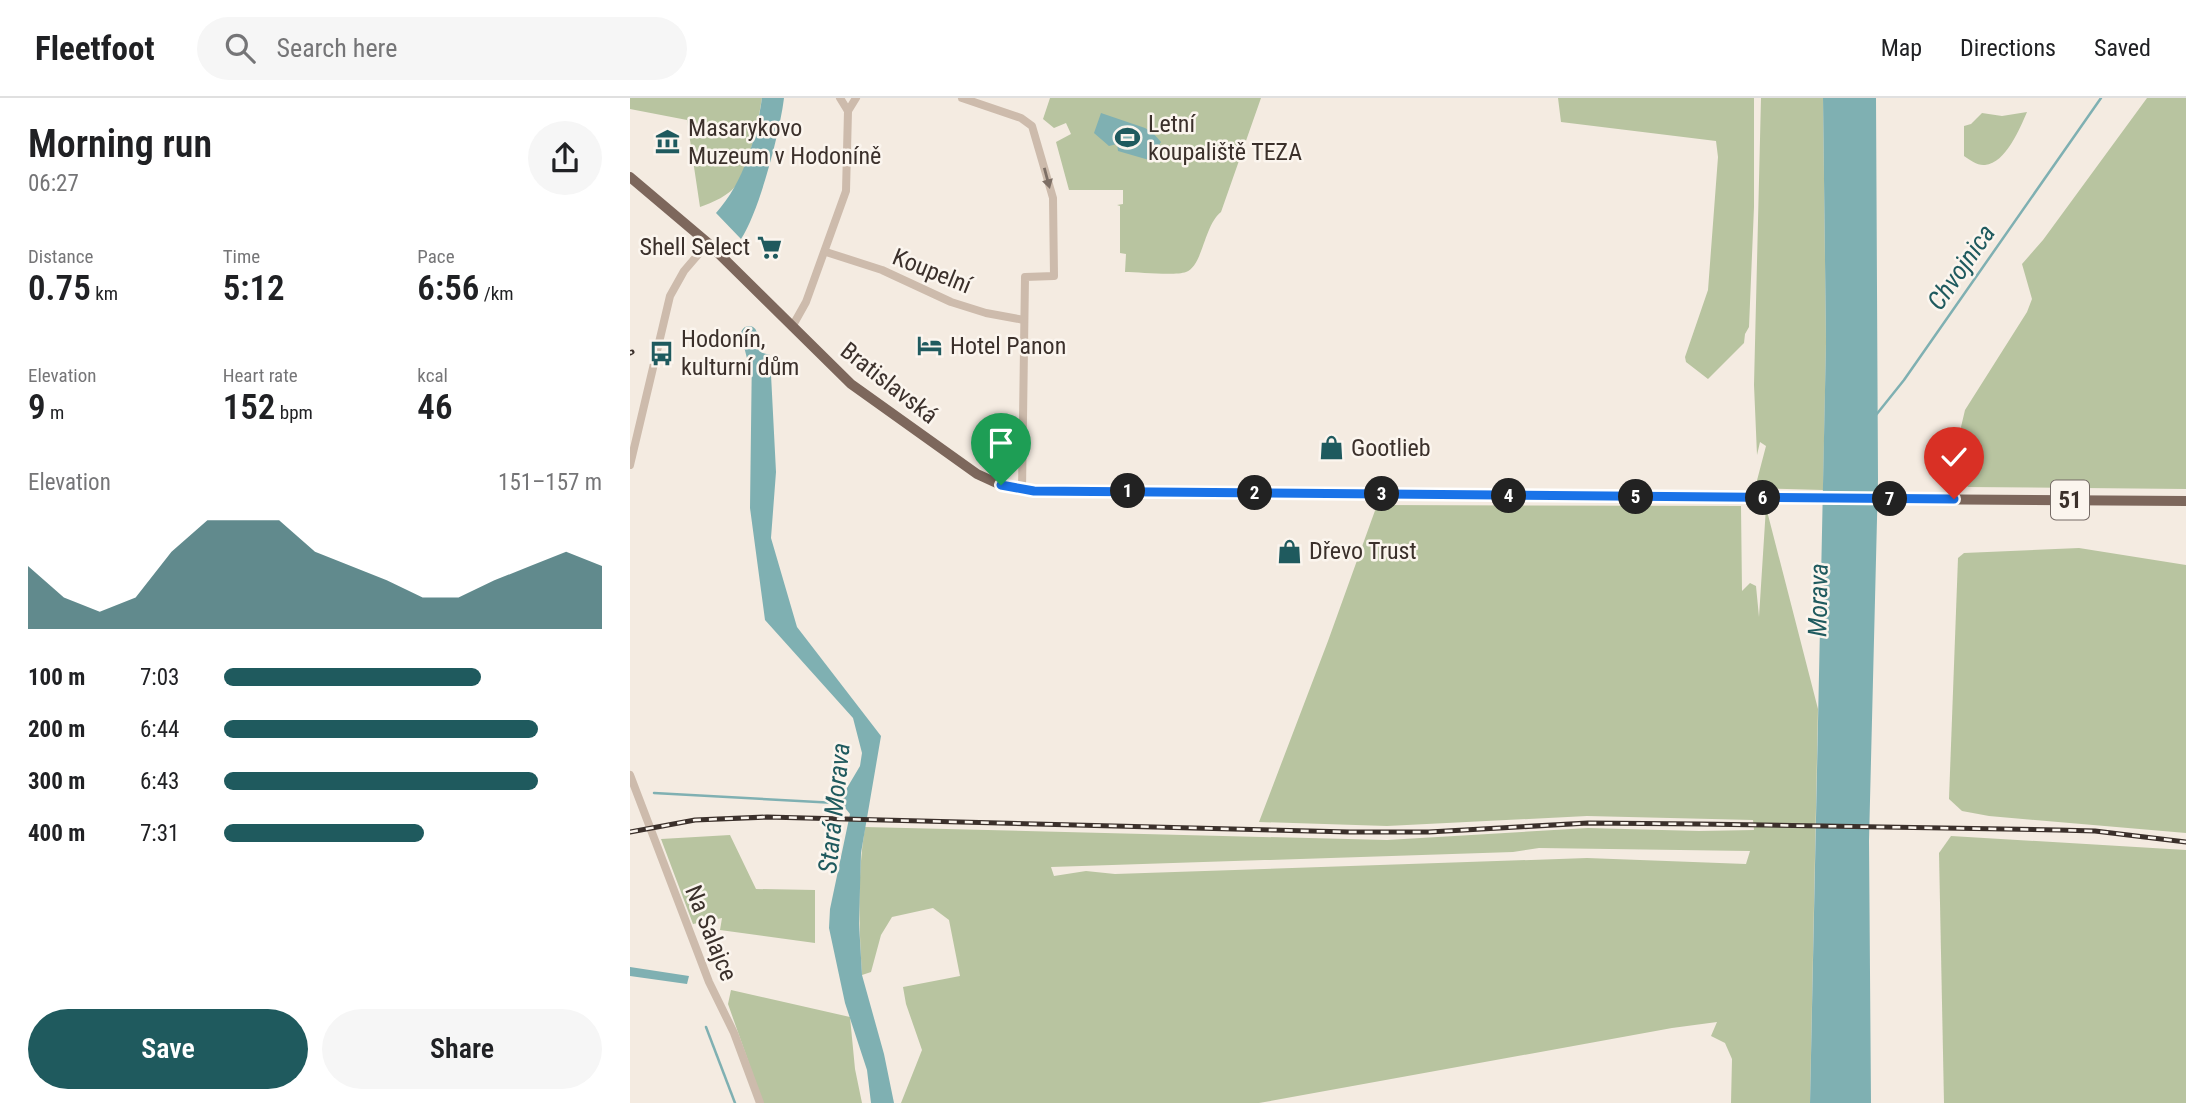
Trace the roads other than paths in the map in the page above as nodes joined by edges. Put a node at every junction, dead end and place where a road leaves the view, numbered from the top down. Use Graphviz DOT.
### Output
graph roads {
  1 [pos="840,98"];
  2 [pos="856,98"];
  3 [pos="962,98"];
  4 [pos="848,111"];
  5 [pos="630,177"];
  6 [pos="708,243"];
  7 [pos="826,252"];
  8 [pos="1024,320"];
  9 [pos="792,327"];
  10 [pos="630,465"];
  11 [pos="1022,489"];
  12 [pos="2186,501"];
  13 [pos="630,775"];
  14 [pos="760,1103"];
  1 -- 4 [label="street"];
  2 -- 4 [label="street"];
  3 -- 8 [label="street, one-way"];
  4 -- 7 [label="street"];
  5 -- 6 [label="main road, 51"];
  6 -- 9 [label="main road, Bratislavská / 51"];
  6 -- 10 [label="street"];
  7 -- 8 [label="street, Koupelní"];
  7 -- 9 [label="street"];
  8 -- 11 [label="street"];
  9 -- 11 [label="main road, Bratislavská / 51"];
  11 -- 12 [label="main road, Bratislavská / 51"];
  13 -- 14 [label="street, Na Salajce"];
}
